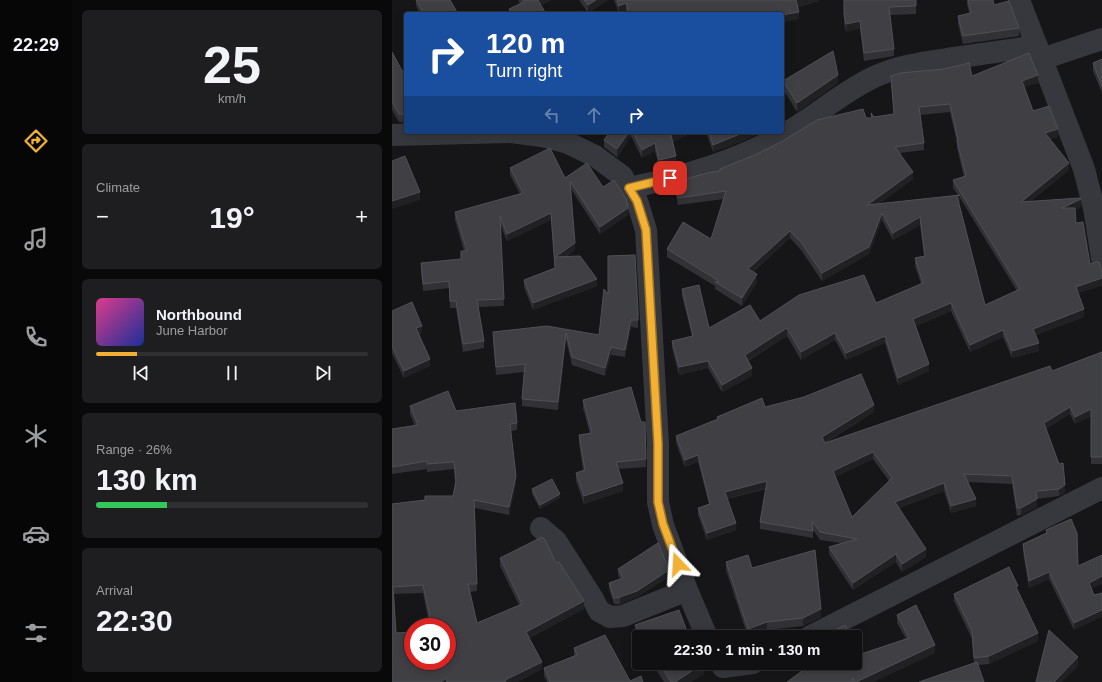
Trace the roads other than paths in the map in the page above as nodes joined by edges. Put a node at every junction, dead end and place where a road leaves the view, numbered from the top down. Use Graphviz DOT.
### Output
graph roads {
  1 [pos="1019,0"];
  2 [pos="1102,39"];
  3 [pos="1040,52"];
  4 [pos="392,134"];
  5 [pos="404,134"];
  6 [pos="526,134"];
  7 [pos="629,188"];
  8 [pos="1098,207"];
  9 [pos="1102,258"];
  10 [pos="1102,488"];
  11 [pos="541,528"];
  12 [pos="687,590"];
  13 [pos="704,630"];
  14 [pos="823,630"];
  1 -- 3 [label="street"];
  2 -- 3 [label="street"];
  3 -- 7 [label="street"];
  3 -- 8 [label="street"];
  4 -- 5 [label="street"];
  6 -- 7 [label="street"];
  7 -- 12 [label="street"];
  8 -- 9 [label="street"];
  10 -- 14 [label="street"];
  11 -- 12 [label="street"];
  12 -- 13 [label="street"];
}
